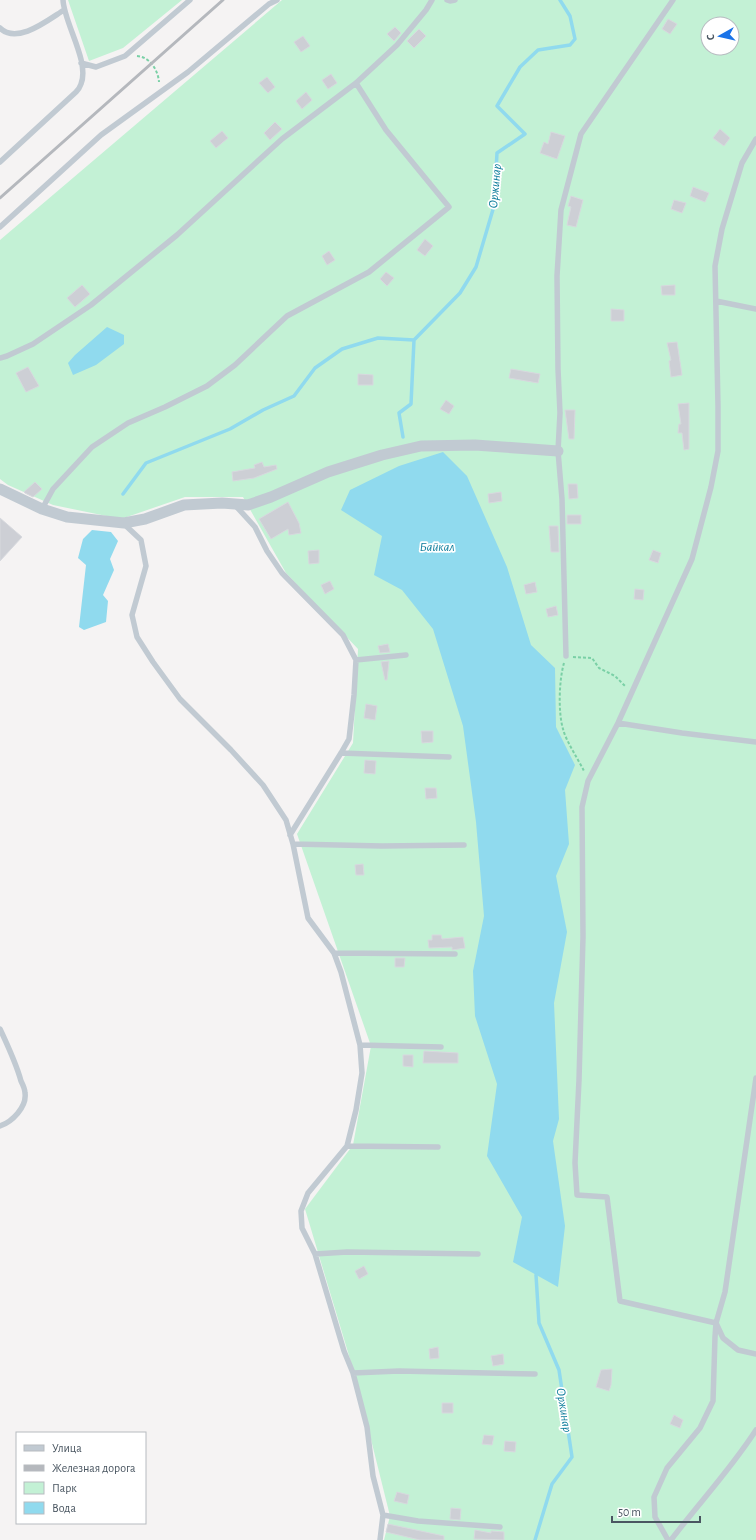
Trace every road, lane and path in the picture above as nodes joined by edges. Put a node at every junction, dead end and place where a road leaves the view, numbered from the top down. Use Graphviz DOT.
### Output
graph roads {
  1 [pos="63,0"];
  2 [pos="190,0"];
  3 [pos="276,0"];
  4 [pos="432,0"];
  5 [pos="447,0"];
  6 [pos="456,0"];
  7 [pos="673,0"];
  8 [pos="64,10"];
  9 [pos="0,28"];
  10 [pos="125,56"];
  11 [pos="81,63"];
  12 [pos="356,83"];
  13 [pos="158,93"];
  14 [pos="756,139"];
  15 [pos="0,162"];
  16 [pos="0,227"];
  17 [pos="716,302"];
  18 [pos="756,309"];
  19 [pos="0,358"];
  20 [pos="558,451"];
  21 [pos="0,489"];
  22 [pos="234,504"];
  23 [pos="42,509"];
  24 [pos="124,523"];
  25 [pos="406,656"];
  26 [pos="566,656"];
  27 [pos="356,660"];
  28 [pos="632,693"];
  29 [pos="618,723"];
  30 [pos="756,742"];
  31 [pos="341,753"];
  32 [pos="449,757"];
  33 [pos="588,781"];
  34 [pos="290,836"];
  35 [pos="293,844"];
  36 [pos="464,845"];
  37 [pos="334,953"];
  38 [pos="455,954"];
  39 [pos="0,1029"];
  40 [pos="360,1045"];
  41 [pos="441,1047"];
  42 [pos="756,1078"];
  43 [pos="754,1106"];
  44 [pos="0,1126"];
  45 [pos="347,1146"];
  46 [pos="438,1147"];
  47 [pos="315,1254"];
  48 [pos="478,1254"];
  49 [pos="716,1323"];
  50 [pos="756,1354"];
  51 [pos="352,1373"];
  52 [pos="535,1374"];
  53 [pos="756,1430"];
  54 [pos="383,1515"];
  55 [pos="500,1527"];
  56 [pos="380,1540"];
  57 [pos="670,1540"];
  1 -- 8 [label="lane"];
  2 -- 10 [label="lane"];
  3 -- 13 [label="lane"];
  4 -- 12 [label="lane"];
  5 -- 6 [label="lane"];
  7 -- 20 [label="lane"];
  8 -- 9 [label="lane"];
  8 -- 11 [label="lane"];
  10 -- 11 [label="lane"];
  10 -- 13 [label="path"];
  11 -- 15 [label="lane"];
  12 -- 19 [label="lane"];
  12 -- 23 [label="lane"];
  13 -- 16 [label="lane"];
  14 -- 17 [label="lane"];
  17 -- 18 [label="lane"];
  17 -- 28 [label="lane"];
  20 -- 22 [label="street"];
  20 -- 26 [label="lane"];
  21 -- 23 [label="street"];
  22 -- 24 [label="street"];
  22 -- 27 [label="lane"];
  23 -- 24 [label="street"];
  24 -- 34 [label="lane"];
  25 -- 27 [label="lane"];
  26 -- 28 [label="path"];
  26 -- 33 [label="path"];
  27 -- 31 [label="lane"];
  28 -- 29 [label="lane"];
  29 -- 30 [label="lane"];
  29 -- 33 [label="lane"];
  31 -- 32 [label="lane"];
  31 -- 34 [label="lane"];
  33 -- 49 [label="lane"];
  34 -- 35 [label="lane"];
  35 -- 36 [label="lane"];
  35 -- 37 [label="lane"];
  37 -- 38 [label="lane"];
  37 -- 40 [label="lane"];
  39 -- 44 [label="lane"];
  40 -- 41 [label="lane"];
  40 -- 45 [label="lane"];
  42 -- 43 [label="lane"];
  43 -- 49 [label="lane"];
  45 -- 46 [label="lane"];
  45 -- 47 [label="lane"];
  47 -- 48 [label="lane"];
  47 -- 51 [label="lane"];
  49 -- 50 [label="lane"];
  49 -- 57 [label="lane"];
  51 -- 52 [label="lane"];
  51 -- 54 [label="lane"];
  53 -- 57 [label="lane"];
  54 -- 55 [label="lane"];
  54 -- 56 [label="lane"];
}
